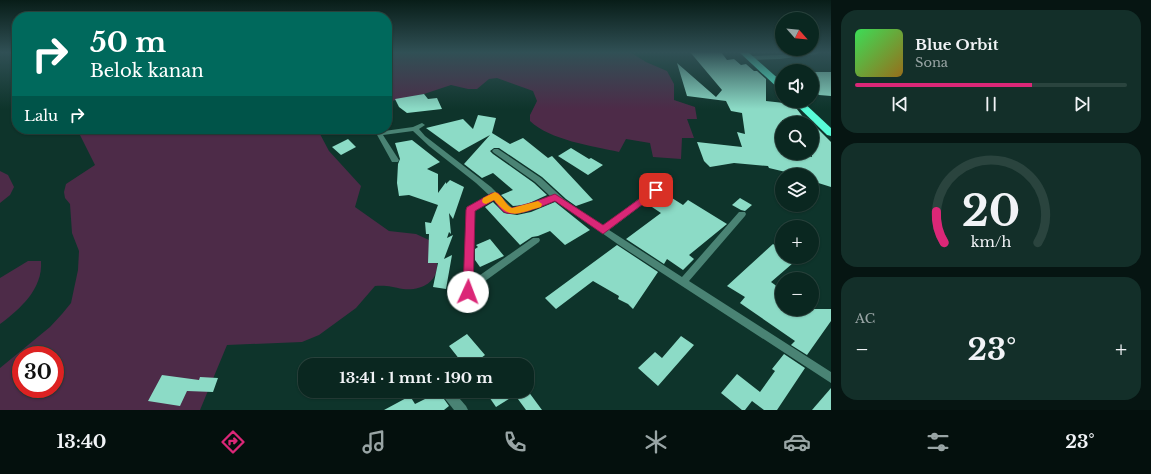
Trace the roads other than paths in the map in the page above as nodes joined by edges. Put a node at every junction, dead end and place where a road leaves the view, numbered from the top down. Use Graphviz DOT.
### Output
graph roads {
  1 [pos="765,71"];
  2 [pos="775,81"];
  3 [pos="804,108"];
  4 [pos="392,131"];
  5 [pos="831,133"];
  6 [pos="379,134"];
  7 [pos="496,151"];
  8 [pos="395,160"];
  9 [pos="656,190"];
  10 [pos="495,196"];
  11 [pos="555,197"];
  12 [pos="742,214"];
  13 [pos="603,230"];
  14 [pos="536,240"];
  15 [pos="683,282"];
  16 [pos="831,378"];
  17 [pos="452,398"];
  18 [pos="462,410"];
  1 -- 2 [label="highway"];
  3 -- 5 [label="highway"];
  4 -- 10 [label="street"];
  6 -- 8 [label="street"];
  7 -- 11 [label="street"];
  9 -- 13 [label="street"];
  10 -- 11 [label="street"];
  10 -- 14 [label="street"];
  11 -- 13 [label="street"];
  12 -- 15 [label="street"];
  13 -- 15 [label="street"];
  15 -- 16 [label="street"];
  17 -- 18 [label="street"];
}
